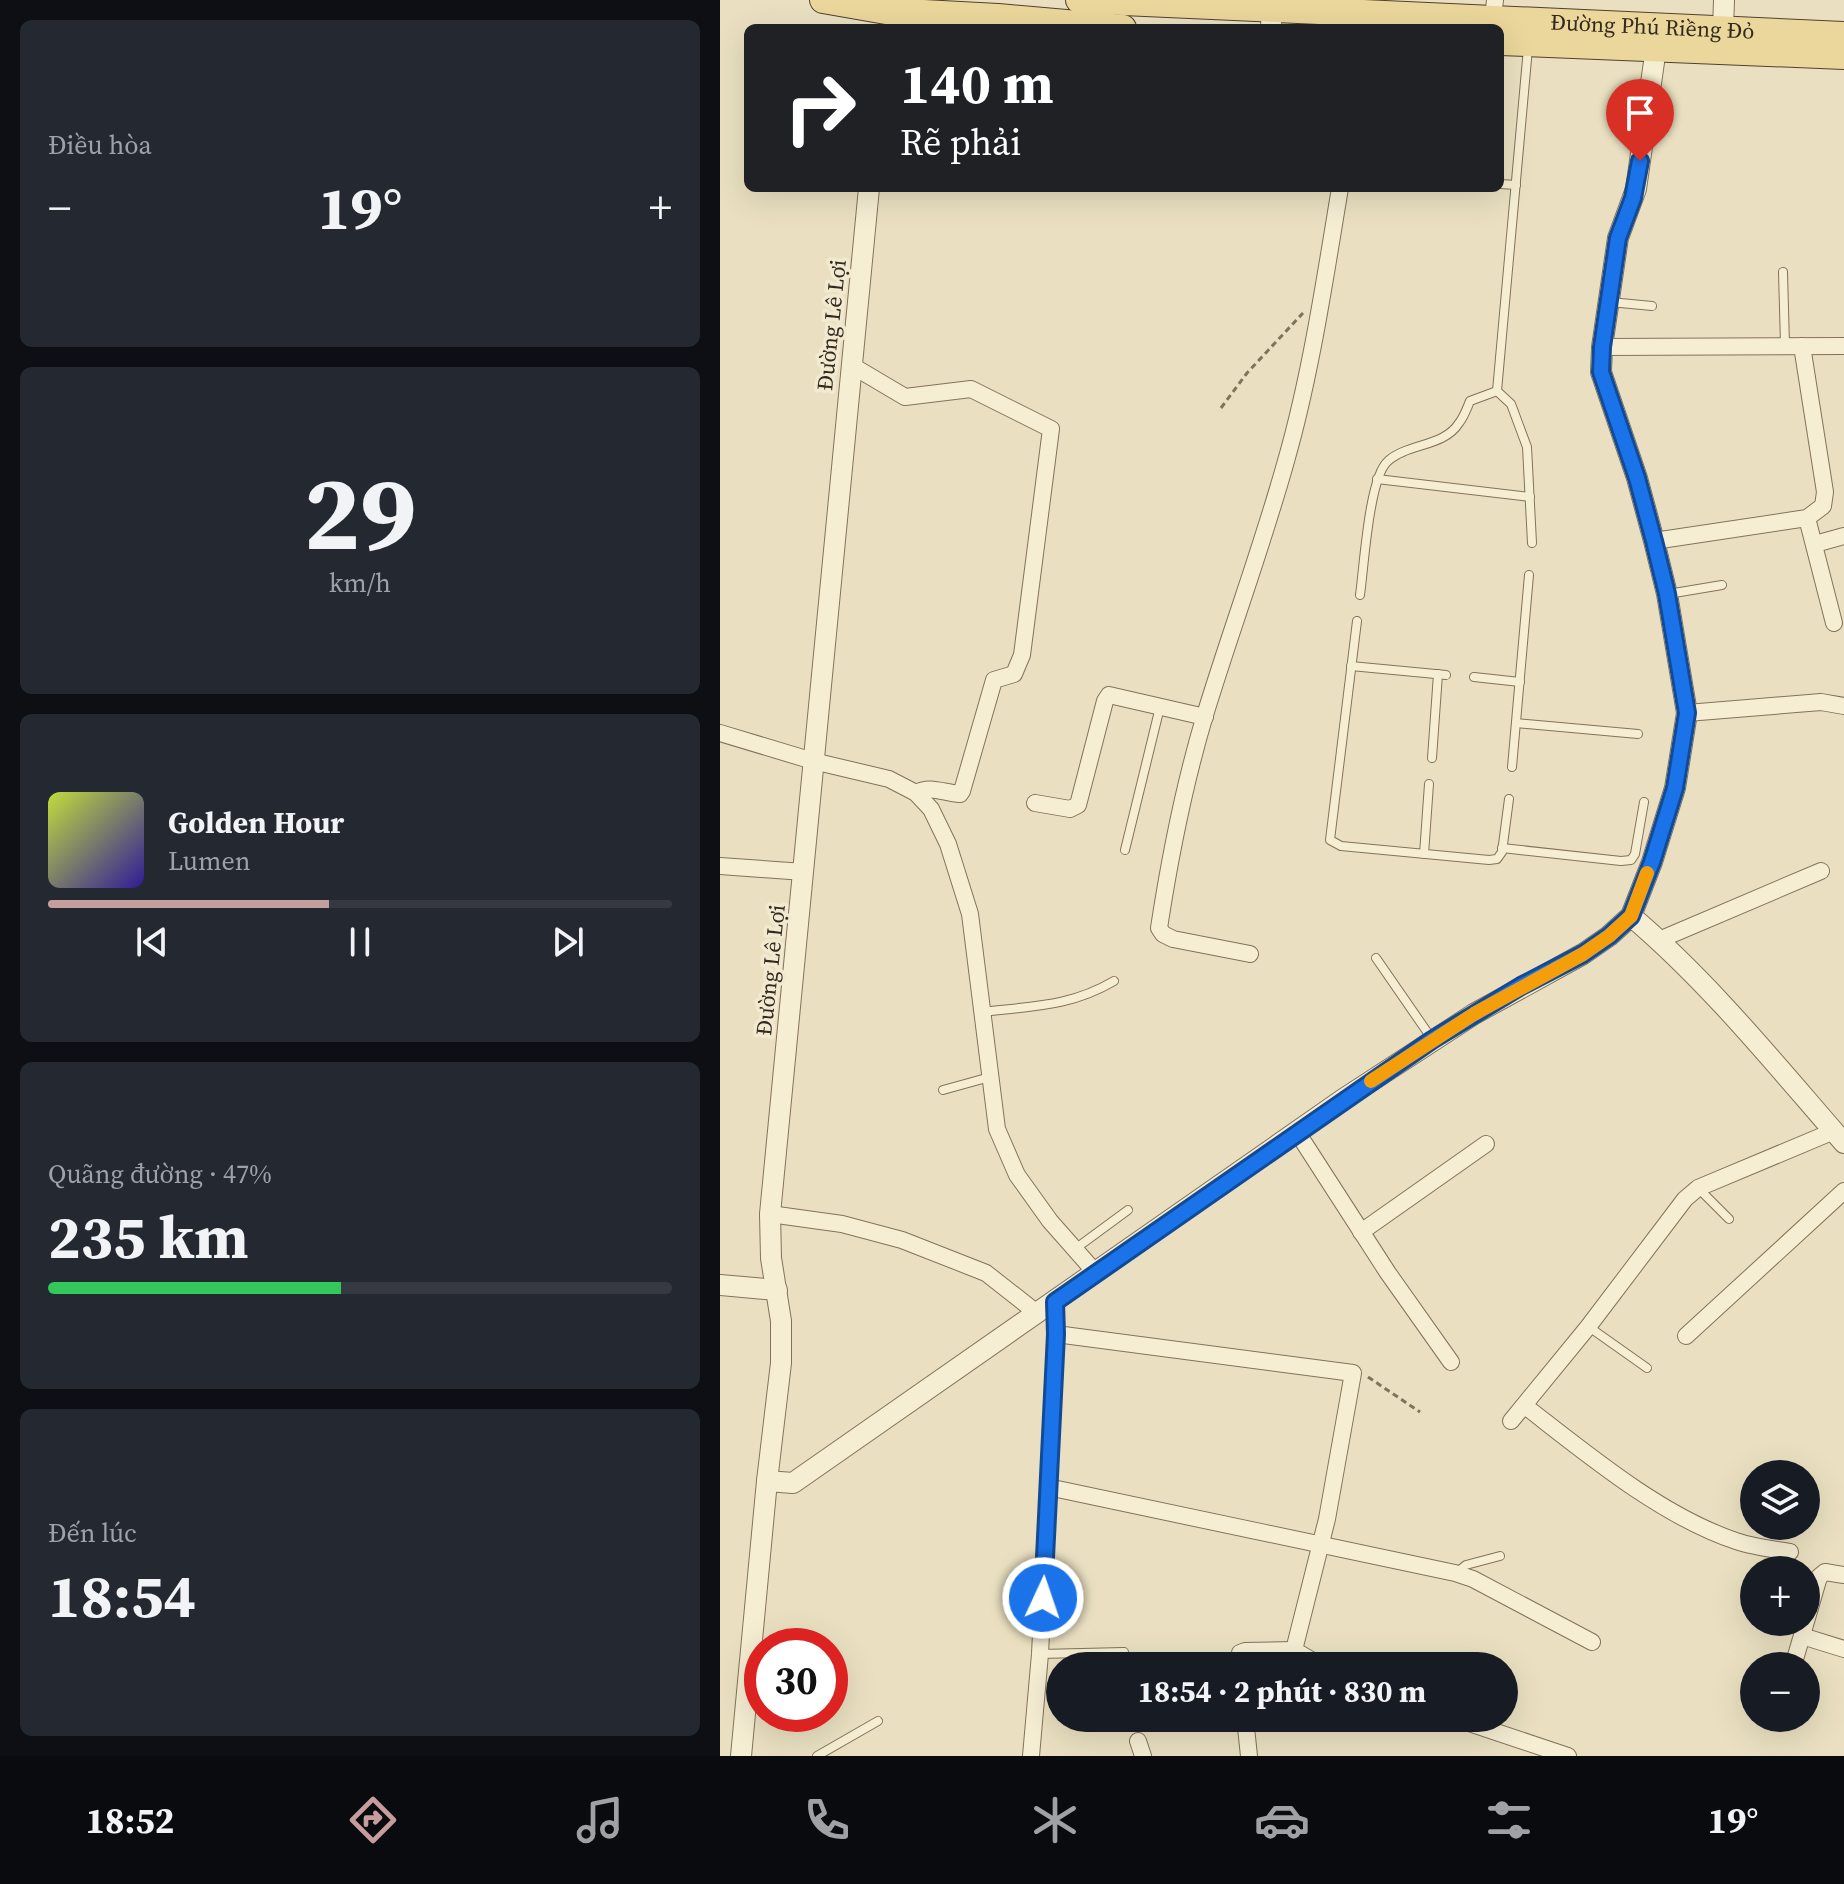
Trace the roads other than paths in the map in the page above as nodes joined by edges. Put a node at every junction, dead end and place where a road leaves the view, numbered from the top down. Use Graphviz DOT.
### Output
graph roads {
  1 [pos="823,0"];
  2 [pos="1079,0"];
  3 [pos="1724,0"];
  4 [pos="1271,13"];
  5 [pos="1300,13"];
  6 [pos="885,20"];
  7 [pos="1496,20"];
  8 [pos="1078,24"];
  9 [pos="1504,26"];
  10 [pos="1723,30"];
  11 [pos="1844,35"];
  12 [pos="1528,43"];
  13 [pos="1656,48"];
  14 [pos="1844,56"];
  15 [pos="1504,184"];
  16 [pos="1516,185"];
  17 [pos="869,192"];
  18 [pos="1339,192"];
  19 [pos="1783,272"];
  20 [pos="1610,302"];
  21 [pos="1652,306"];
  22 [pos="1794,346"];
  23 [pos="1844,346"];
  24 [pos="1602,347"];
  25 [pos="851,365"];
  26 [pos="1497,391"];
  27 [pos="1377,479"];
  28 [pos="1530,497"];
  29 [pos="1807,518"];
  30 [pos="1844,536"];
  31 [pos="1654,541"];
  32 [pos="1532,543"];
  33 [pos="1815,544"];
  34 [pos="1529,575"];
  35 [pos="1722,585"];
  36 [pos="1667,594"];
  37 [pos="1360,595"];
  38 [pos="1357,621"];
  39 [pos="1834,623"];
  40 [pos="1351,666"];
  41 [pos="1474,677"];
  42 [pos="1520,682"];
  43 [pos="1160,706"];
  44 [pos="1844,706"];
  45 [pos="1687,713"];
  46 [pos="1205,717"];
  47 [pos="1516,723"];
  48 [pos="720,733"];
  49 [pos="1638,734"];
  50 [pos="1432,758"];
  51 [pos="813,761"];
  52 [pos="1512,767"];
  53 [pos="1429,784"];
  54 [pos="916,793"];
  55 [pos="1509,799"];
  56 [pos="1644,802"];
  57 [pos="1035,803"];
  58 [pos="1502,848"];
  59 [pos="1125,850"];
  60 [pos="1424,854"];
  61 [pos="720,866"];
  62 [pos="1821,871"];
  63 [pos="804,872"];
  64 [pos="1631,916"];
  65 [pos="1659,940"];
  66 [pos="1250,954"];
  67 [pos="1376,958"];
  68 [pos="1114,981"];
  69 [pos="981,1012"];
  70 [pos="1432,1040"];
  71 [pos="990,1077"];
  72 [pos="943,1090"];
  73 [pos="1297,1132"];
  74 [pos="1841,1138"];
  75 [pos="1486,1144"];
  76 [pos="1698,1188"];
  77 [pos="1844,1191"];
  78 [pos="1128,1210"];
  79 [pos="770,1214"];
  80 [pos="1729,1219"];
  81 [pos="1361,1232"];
  82 [pos="1075,1249"];
  83 [pos="1095,1272"];
  84 [pos="720,1285"];
  85 [pos="777,1290"];
  86 [pos="1055,1302"];
  87 [pos="1037,1313"];
  88 [pos="1588,1327"];
  89 [pos="1056,1334"];
  90 [pos="1686,1336"];
  91 [pos="1451,1362"];
  92 [pos="1647,1368"];
  93 [pos="1525,1406"];
  94 [pos="1511,1421"];
  95 [pos="767,1481"];
  96 [pos="1048,1487"];
  97 [pos="1320,1545"];
  98 [pos="1790,1552"];
  99 [pos="1500,1556"];
  100 [pos="1455,1573"];
  101 [pos="1844,1575"];
  102 [pos="1820,1576"];
  103 [pos="1802,1636"];
  104 [pos="1592,1642"];
  105 [pos="1844,1649"];
  106 [pos="1294,1650"];
  107 [pos="1242,1652"];
  108 [pos="1297,1652"];
  109 [pos="1797,1652"];
  110 [pos="1040,1654"];
  111 [pos="1046,1654"];
  112 [pos="878,1721"];
  113 [pos="1246,1732"];
  114 [pos="1486,1732"];
  115 [pos="1530,1751"];
  116 [pos="741,1756"];
  117 [pos="817,1756"];
  118 [pos="1031,1756"];
  119 [pos="1249,1756"];
  120 [pos="1568,1756"];
  1 -- 6 [label="main road"];
  2 -- 4 [label="main road, Đường Phú Riềng Đỏ"];
  3 -- 10 [label="street"];
  4 -- 5 [label="main road, Đường Phú Riềng Đỏ"];
  5 -- 7 [label="main road, Đường Phú Riềng Đỏ"];
  6 -- 8 [label="main road"];
  7 -- 10 [label="main road, Đường Phú Riềng Đỏ"];
  9 -- 12 [label="main road, Đường Phú Riềng Đỏ"];
  10 -- 11 [label="main road, Đường Phú Riềng Đỏ"];
  12 -- 13 [label="main road, Đường Phú Riềng Đỏ"];
  12 -- 16 [label="lane"];
  13 -- 14 [label="main road, Đường Phú Riềng Đỏ"];
  13 -- 20 [label="street"];
  15 -- 16 [label="lane"];
  16 -- 26 [label="lane"];
  17 -- 25 [label="street, Đường Lê Lợi"];
  18 -- 46 [label="street"];
  19 -- 22 [label="lane"];
  20 -- 21 [label="lane"];
  20 -- 24 [label="street"];
  22 -- 23 [label="street"];
  22 -- 24 [label="street"];
  22 -- 29 [label="street"];
  24 -- 31 [label="street"];
  25 -- 51 [label="street, Đường Lê Lợi"];
  25 -- 54 [label="street"];
  26 -- 27 [label="lane"];
  26 -- 28 [label="lane"];
  27 -- 28 [label="lane"];
  27 -- 37 [label="lane"];
  28 -- 32 [label="lane"];
  29 -- 31 [label="street"];
  29 -- 33 [label="street"];
  30 -- 33 [label="street"];
  31 -- 36 [label="street"];
  33 -- 39 [label="street"];
  34 -- 42 [label="lane"];
  35 -- 36 [label="lane"];
  36 -- 45 [label="street"];
  38 -- 40 [label="lane"];
  40 -- 50 [label="lane"];
  40 -- 60 [label="lane"];
  41 -- 42 [label="lane"];
  42 -- 47 [label="lane"];
  43 -- 46 [label="street"];
  43 -- 57 [label="street"];
  43 -- 59 [label="lane"];
  44 -- 45 [label="street"];
  45 -- 64 [label="street"];
  46 -- 66 [label="street"];
  47 -- 49 [label="lane"];
  47 -- 52 [label="lane"];
  48 -- 51 [label="street"];
  51 -- 54 [label="street"];
  51 -- 63 [label="street, Đường Lê Lợi"];
  53 -- 60 [label="lane"];
  54 -- 69 [label="street"];
  55 -- 58 [label="lane"];
  56 -- 58 [label="lane"];
  58 -- 60 [label="lane"];
  61 -- 63 [label="street"];
  62 -- 65 [label="street"];
  63 -- 79 [label="street, Đường Lê Lợi"];
  64 -- 65 [label="street"];
  64 -- 70 [label="street"];
  65 -- 74 [label="street"];
  67 -- 70 [label="lane"];
  68 -- 69 [label="lane"];
  69 -- 71 [label="street"];
  70 -- 73 [label="street"];
  71 -- 72 [label="lane"];
  71 -- 82 [label="street"];
  73 -- 81 [label="street"];
  73 -- 83 [label="street"];
  74 -- 76 [label="street"];
  75 -- 81 [label="street"];
  76 -- 80 [label="lane"];
  76 -- 88 [label="street"];
  77 -- 90 [label="street"];
  78 -- 82 [label="lane"];
  79 -- 85 [label="street, Đường Lê Lợi"];
  79 -- 87 [label="street"];
  81 -- 91 [label="street"];
  82 -- 83 [label="street"];
  83 -- 86 [label="street"];
  84 -- 85 [label="street"];
  85 -- 95 [label="street, Đường Lê Lợi"];
  86 -- 87 [label="street"];
  86 -- 89 [label="street"];
  87 -- 95 [label="street"];
  88 -- 92 [label="lane"];
  88 -- 93 [label="street"];
  89 -- 96 [label="street"];
  89 -- 97 [label="street"];
  93 -- 94 [label="street"];
  93 -- 98 [label="street"];
  95 -- 116 [label="street, Đường Lê Lợi"];
  96 -- 97 [label="street"];
  96 -- 110 [label="street"];
  97 -- 100 [label="street"];
  97 -- 106 [label="street"];
  99 -- 100 [label="lane"];
  100 -- 104 [label="street"];
  101 -- 102 [label="street"];
  103 -- 105 [label="street"];
  103 -- 109 [label="street"];
  106 -- 107 [label="street"];
  106 -- 108 [label="street"];
  110 -- 111 [label="lane"];
  110 -- 118 [label="street"];
  112 -- 117 [label="lane"];
  113 -- 119 [label="street"];
  114 -- 115 [label="street"];
  115 -- 120 [label="street"];
}
